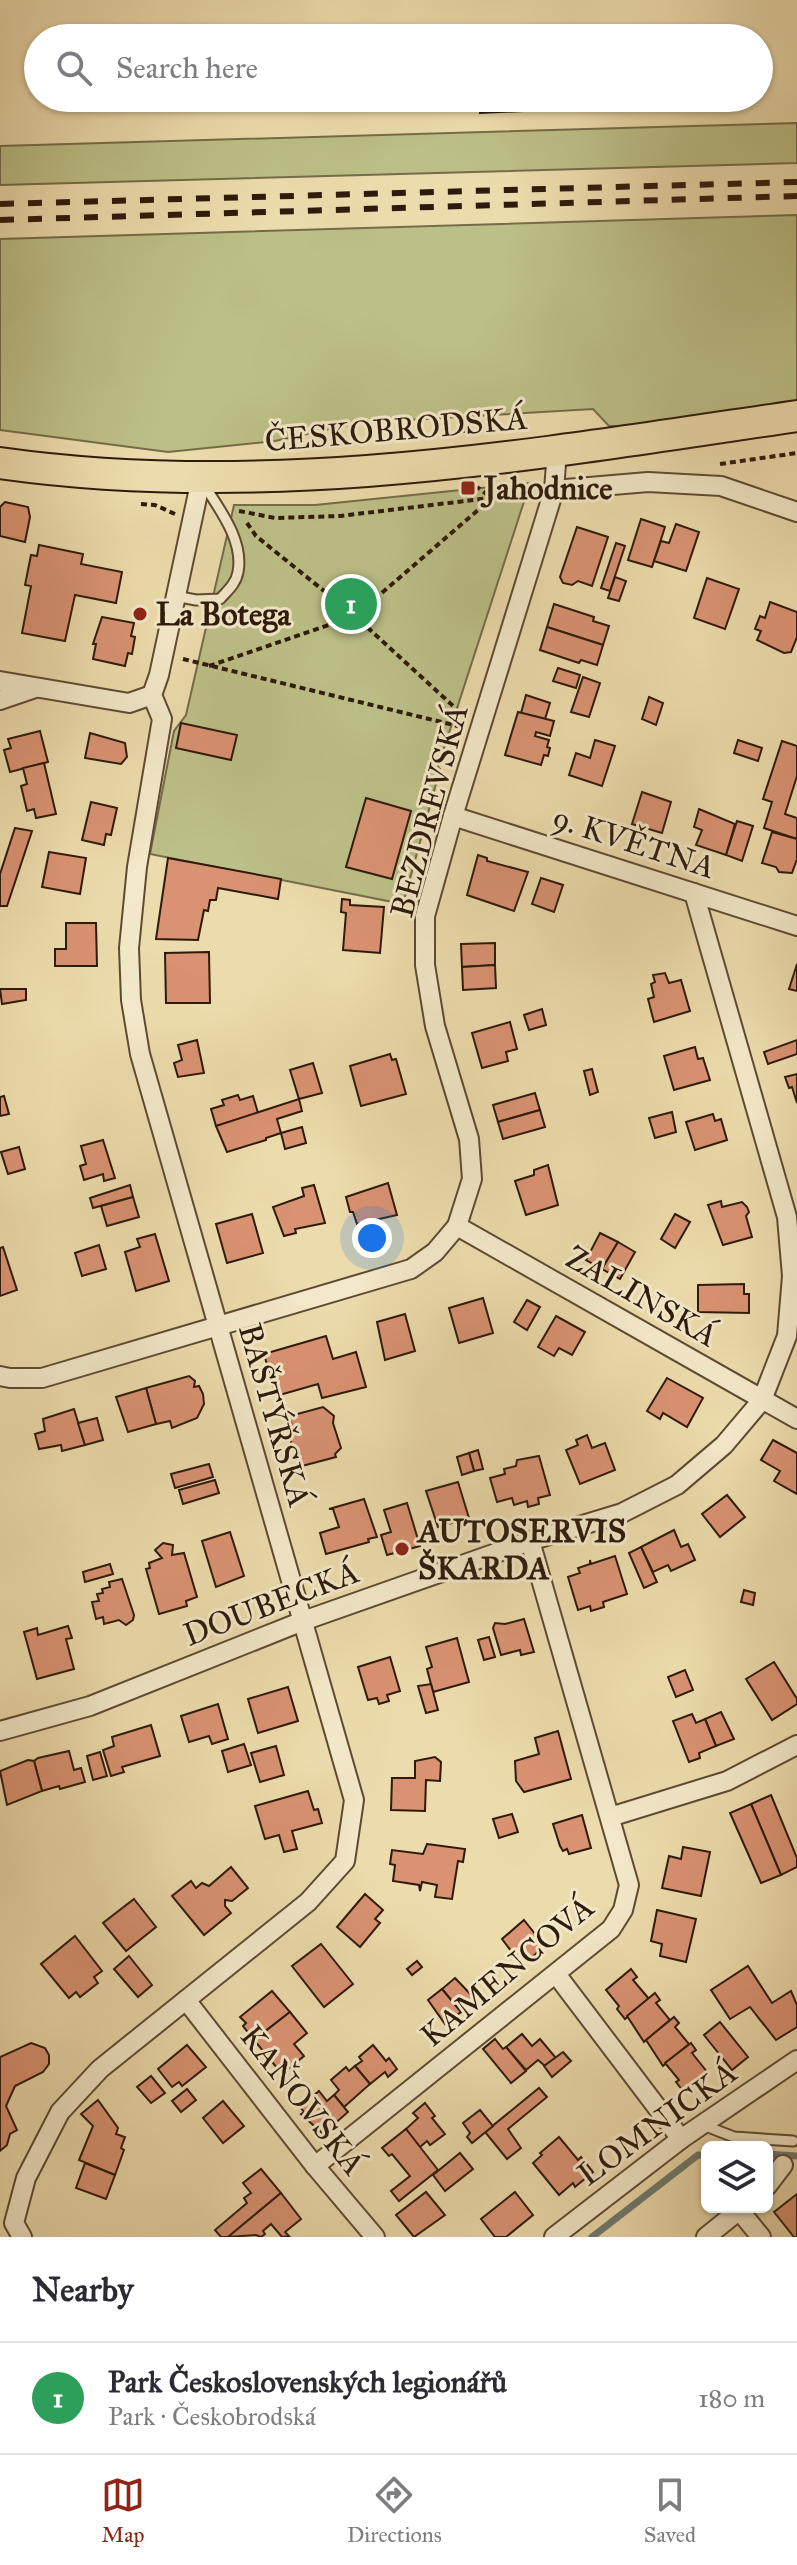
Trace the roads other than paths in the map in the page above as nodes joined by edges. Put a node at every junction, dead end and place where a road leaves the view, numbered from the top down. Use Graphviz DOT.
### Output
graph roads {
  1 [pos="797,416"];
  2 [pos="557,451"];
  3 [pos="0,463"];
  4 [pos="201,479"];
  5 [pos="554,490"];
  6 [pos="797,512"];
  7 [pos="175,596"];
  8 [pos="0,681"];
  9 [pos="38,688"];
  10 [pos="152,695"];
  11 [pos="0,700"];
  12 [pos="453,816"];
  13 [pos="694,893"];
  14 [pos="797,926"];
  15 [pos="457,1226"];
  16 [pos="219,1327"];
  17 [pos="0,1376"];
  18 [pos="762,1400"];
  19 [pos="797,1419"];
  20 [pos="530,1541"];
  21 [pos="303,1621"];
  22 [pos="0,1731"];
  23 [pos="797,1745"];
  24 [pos="610,1817"];
  25 [pos="556,1974"];
  26 [pos="186,2000"];
  27 [pos="797,2060"];
  28 [pos="703,2125"];
  29 [pos="681,2139"];
  30 [pos="793,2141"];
  31 [pos="783,2165"];
  32 [pos="315,2166"];
  33 [pos="773,2178"];
  34 [pos="736,2213"];
  35 [pos="744,2213"];
  36 [pos="22,2237"];
  37 [pos="375,2237"];
  38 [pos="554,2237"];
  39 [pos="706,2237"];
  40 [pos="761,2237"];
  1 -- 2 [label="main road, ČESKOBRODSKÁ"];
  2 -- 4 [label="main road, ČESKOBRODSKÁ"];
  2 -- 5 [label="street, BEZDREVSKÁ"];
  3 -- 4 [label="main road, ČESKOBRODSKÁ"];
  4 -- 7 [label="street, BAŠTÝŘSKÁ"];
  4 -- 7 [label="lane"];
  5 -- 6 [label="street"];
  5 -- 12 [label="street, BEZDREVSKÁ"];
  7 -- 10 [label="street, BAŠTÝŘSKÁ"];
  8 -- 9 [label="street"];
  9 -- 10 [label="street"];
  9 -- 11 [label="street"];
  10 -- 16 [label="street, BAŠTÝŘSKÁ"];
  12 -- 13 [label="street, 9. KVĚTNA"];
  12 -- 15 [label="street, BEZDREVSKÁ"];
  13 -- 14 [label="street, 9. KVĚTNA"];
  13 -- 18 [label="street, DOUBECKÁ"];
  15 -- 16 [label="street, BEZDREVSKÁ"];
  15 -- 18 [label="street, ZALINSKÁ"];
  16 -- 17 [label="street, BEZDREVSKÁ"];
  16 -- 21 [label="street, BAŠTÝŘSKÁ"];
  18 -- 19 [label="street, ZALINSKÁ"];
  18 -- 20 [label="street, DOUBECKÁ"];
  20 -- 21 [label="street, DOUBECKÁ"];
  20 -- 24 [label="street, KAMENCOVÁ"];
  21 -- 22 [label="street, DOUBECKÁ"];
  21 -- 26 [label="street, BAŠTÝŘSKÁ"];
  23 -- 24 [label="street"];
  24 -- 25 [label="street, KAMENCOVÁ"];
  25 -- 29 [label="street"];
  25 -- 32 [label="street, KAMENCOVÁ"];
  26 -- 32 [label="street, KAŇOVSKÁ"];
  26 -- 36 [label="street, BAŠTÝŘSKÁ"];
  27 -- 28 [label="street, LOMNICKÁ"];
  28 -- 29 [label="street, LOMNICKÁ"];
  28 -- 30 [label="lane"];
  29 -- 38 [label="street, LOMNICKÁ"];
  31 -- 33 [label="street"];
  32 -- 37 [label="street, KAŇOVSKÁ"];
  34 -- 39 [label="street"];
  35 -- 40 [label="street"];
}
